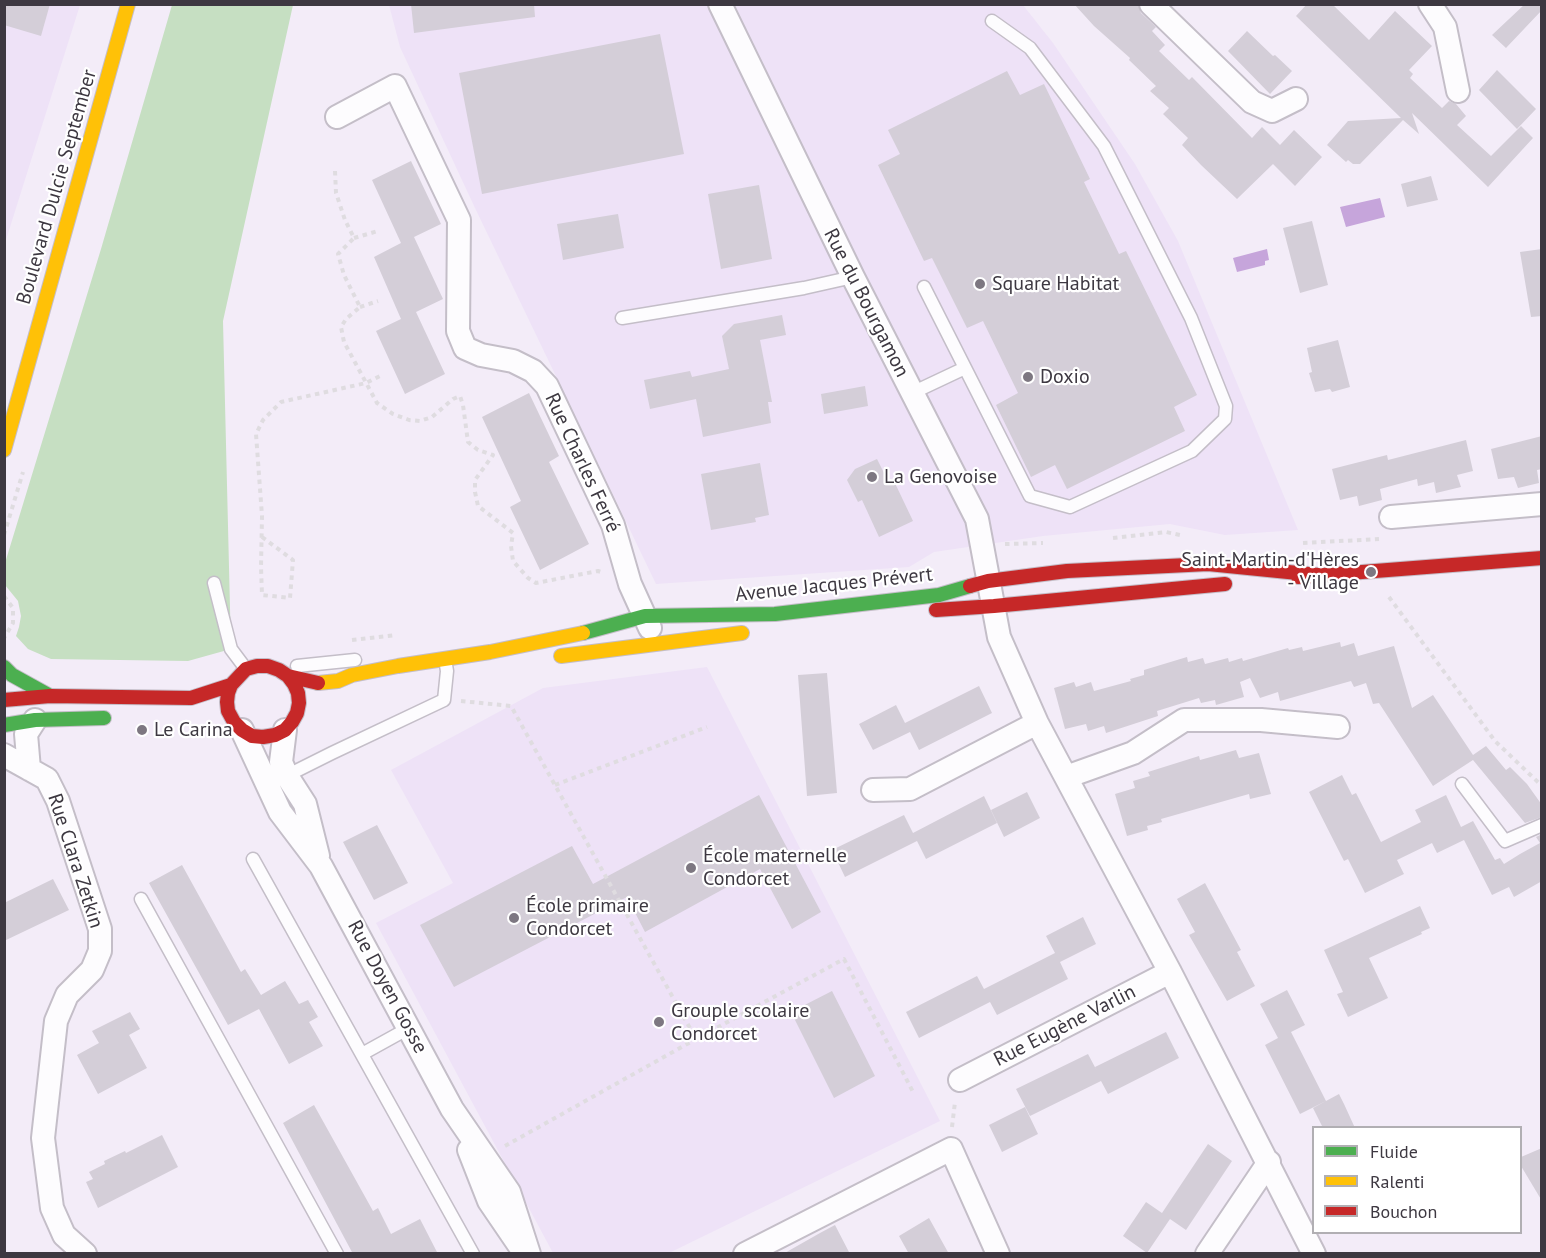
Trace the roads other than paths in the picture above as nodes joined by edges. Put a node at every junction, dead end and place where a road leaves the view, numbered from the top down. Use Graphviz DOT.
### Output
graph roads {
  1 [pos="128,4"];
  2 [pos="720,4"];
  3 [pos="1151,4"];
  4 [pos="1430,4"];
  5 [pos="992,21"];
  6 [pos="1458,91"];
  7 [pos="1296,99"];
  8 [pos="337,117"];
  9 [pos="853,277"];
  10 [pos="924,287"];
  11 [pos="622,318"];
  12 [pos="965,368"];
  13 [pos="912,393"];
  14 [pos="4,450"];
  15 [pos="1542,504"];
  16 [pos="1391,517"];
  17 [pos="1542,558"];
  18 [pos="1318,575"];
  19 [pos="988,581"];
  20 [pos="214,583"];
  21 [pos="994,606"];
  22 [pos="917,612"];
  23 [pos="645,616"];
  24 [pos="756,631"];
  25 [pos="547,640"];
  26 [pos="657,644"];
  27 [pos="546,658"];
  28 [pos="446,665"];
  29 [pos="492,665"];
  30 [pos="4,667"];
  31 [pos="246,669"];
  32 [pos="283,673"];
  33 [pos="404,679"];
  34 [pos="231,685"];
  35 [pos="50,696"];
  36 [pos="4,700"];
  37 [pos="117,717"];
  38 [pos="296,717"];
  39 [pos="35,720"];
  40 [pos="1037,723"];
  41 [pos="4,725"];
  42 [pos="1338,727"];
  43 [pos="242,730"];
  44 [pos="4,755"];
  45 [pos="29,769"];
  46 [pos="1066,777"];
  47 [pos="276,780"];
  48 [pos="1462,784"];
  49 [pos="873,790"];
  50 [pos="1542,825"];
  51 [pos="254,859"];
  52 [pos="141,899"];
  53 [pos="1170,972"];
  54 [pos="409,1028"];
  55 [pos="362,1054"];
  56 [pos="960,1080"];
  57 [pos="1269,1162"];
  58 [pos="85,1254"];
  59 [pos="337,1254"];
  60 [pos="473,1254"];
  61 [pos="527,1254"];
  62 [pos="745,1254"];
  63 [pos="998,1254"];
  64 [pos="1207,1254"];
  65 [pos="1314,1254"];
  1 -- 14 [label="main road, Boulevard Dulcie September"];
  2 -- 9 [label="street, Rue du Bourgamon"];
  3 -- 7 [label="street"];
  4 -- 6 [label="street"];
  5 -- 12 [label="lane"];
  8 -- 23 [label="street, Rue Charles Ferré"];
  9 -- 11 [label="lane"];
  9 -- 13 [label="street, Rue du Bourgamon"];
  10 -- 12 [label="lane"];
  12 -- 13 [label="lane"];
  13 -- 19 [label="street, Rue du Bourgamon"];
  15 -- 16 [label="street"];
  17 -- 18 [label="main road, Avenue Jacques Prévert"];
  18 -- 19 [label="main road, Avenue Jacques Prévert"];
  18 -- 21 [label="main road, Avenue Jacques Prévert"];
  19 -- 21 [label="street, Rue du Bourgamon"];
  19 -- 23 [label="main road, Avenue Jacques Prévert"];
  20 -- 31 [label="lane"];
  21 -- 22 [label="main road, Avenue Jacques Prévert"];
  21 -- 40 [label="street"];
  23 -- 25 [label="main road, Avenue Jacques Prévert"];
  23 -- 26 [label="street, Rue Charles Ferré"];
  24 -- 26 [label="main road, Avenue Jacques Prévert"];
  25 -- 28 [label="main road, Avenue Jacques Prévert"];
  25 -- 32 [label="lane"];
  26 -- 27 [label="main road, Avenue Jacques Prévert"];
  28 -- 29 [label="main road, Avenue Jacques Prévert"];
  28 -- 32 [label="main road, Avenue Jacques Prévert"];
  28 -- 33 [label="main road, Avenue Jacques Prévert"];
  28 -- 47 [label="lane"];
  30 -- 35 [label="main road"];
  31 -- 32 [label="main road"];
  31 -- 34 [label="main road"];
  32 -- 38 [label="main road"];
  34 -- 35 [label="main road"];
  34 -- 43 [label="main road"];
  35 -- 36 [label="main road"];
  37 -- 39 [label="main road"];
  38 -- 43 [label="main road"];
  38 -- 47 [label="street, Rue Doyen Gosse"];
  39 -- 41 [label="main road"];
  39 -- 45 [label="street"];
  40 -- 46 [label="street"];
  40 -- 49 [label="street"];
  42 -- 46 [label="street"];
  43 -- 47 [label="street, Rue Doyen Gosse"];
  44 -- 45 [label="street, Rue Clara Zetkin"];
  45 -- 58 [label="street, Rue Clara Zetkin"];
  46 -- 53 [label="street"];
  47 -- 54 [label="street, Rue Doyen Gosse"];
  48 -- 50 [label="lane"];
  51 -- 55 [label="lane"];
  52 -- 59 [label="lane"];
  53 -- 56 [label="street, Rue Eugène Varlin"];
  53 -- 57 [label="street"];
  54 -- 55 [label="lane"];
  54 -- 61 [label="street, Rue Doyen Gosse"];
  55 -- 60 [label="lane"];
  57 -- 64 [label="street"];
  57 -- 65 [label="street"];
  62 -- 63 [label="street"];
}
